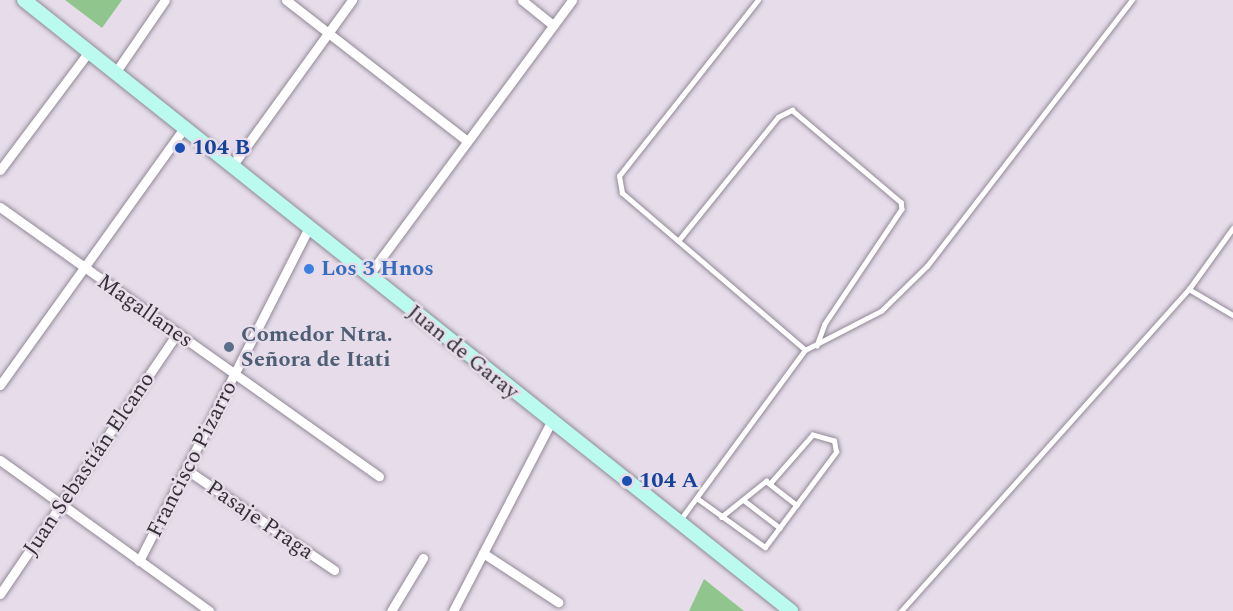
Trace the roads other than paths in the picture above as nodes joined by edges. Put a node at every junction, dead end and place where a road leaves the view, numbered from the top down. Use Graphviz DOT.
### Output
graph roads {
  1 [pos="24,0"];
  2 [pos="165,0"];
  3 [pos="286,0"];
  4 [pos="352,0"];
  5 [pos="522,0"];
  6 [pos="572,0"];
  7 [pos="758,0"];
  8 [pos="1132,0"];
  9 [pos="553,25"];
  10 [pos="327,33"];
  11 [pos="88,52"];
  12 [pos="115,73"];
  13 [pos="184,128"];
  14 [pos="467,141"];
  15 [pos="232,166"];
  16 [pos="0,170"];
  17 [pos="0,207"];
  18 [pos="309,228"];
  19 [pos="1233,228"];
  20 [pos="678,241"];
  21 [pos="85,268"];
  22 [pos="368,276"];
  23 [pos="1189,289"];
  24 [pos="1233,315"];
  25 [pos="177,334"];
  26 [pos="817,346"];
  27 [pos="805,350"];
  28 [pos="236,374"];
  29 [pos="0,385"];
  30 [pos="551,422"];
  31 [pos="0,460"];
  32 [pos="187,470"];
  33 [pos="379,476"];
  34 [pos="771,483"];
  35 [pos="697,498"];
  36 [pos="746,501"];
  37 [pos="797,505"];
  38 [pos="63,507"];
  39 [pos="721,517"];
  40 [pos="679,522"];
  41 [pos="780,528"];
  42 [pos="483,553"];
  43 [pos="423,558"];
  44 [pos="139,561"];
  45 [pos="334,570"];
  46 [pos="0,594"];
  47 [pos="558,602"];
  48 [pos="209,611"];
  49 [pos="391,611"];
  50 [pos="453,611"];
  51 [pos="791,611"];
  52 [pos="902,611"];
  1 -- 11 [label="street, Juan de Garay"];
  2 -- 12 [label="street"];
  3 -- 10 [label="street"];
  4 -- 10 [label="street"];
  5 -- 9 [label="street"];
  6 -- 9 [label="street"];
  7 -- 20 [label="lane"];
  8 -- 26 [label="lane"];
  9 -- 14 [label="street"];
  10 -- 14 [label="street"];
  10 -- 15 [label="street"];
  11 -- 12 [label="street, Juan de Garay"];
  11 -- 16 [label="street"];
  12 -- 13 [label="street, Juan de Garay"];
  13 -- 15 [label="street, Juan de Garay"];
  13 -- 21 [label="street"];
  14 -- 22 [label="street"];
  15 -- 18 [label="street, Juan de Garay"];
  17 -- 21 [label="street, Magallanes"];
  18 -- 22 [label="street, Juan de Garay"];
  18 -- 28 [label="street, Francisco Pizarro"];
  19 -- 23 [label="lane"];
  20 -- 26 [label="lane"];
  20 -- 27 [label="lane"];
  21 -- 25 [label="street, Magallanes"];
  21 -- 29 [label="street"];
  22 -- 30 [label="street, Juan de Garay"];
  23 -- 24 [label="lane"];
  23 -- 52 [label="lane"];
  25 -- 28 [label="street, Magallanes"];
  25 -- 38 [label="street, Juan Sebastián Elcano"];
  26 -- 27 [label="lane"];
  27 -- 35 [label="lane"];
  28 -- 32 [label="street, Francisco Pizarro"];
  28 -- 33 [label="street, Magallanes"];
  30 -- 40 [label="street, Juan de Garay"];
  30 -- 42 [label="street"];
  31 -- 38 [label="street"];
  32 -- 44 [label="street, Francisco Pizarro"];
  32 -- 45 [label="street, Pasaje Praga"];
  34 -- 36 [label="lane"];
  34 -- 37 [label="lane"];
  34 -- 37 [label="lane"];
  35 -- 39 [label="lane"];
  35 -- 40 [label="lane"];
  36 -- 39 [label="lane"];
  36 -- 41 [label="lane"];
  37 -- 41 [label="lane"];
  38 -- 44 [label="street"];
  38 -- 46 [label="street, Juan Sebastián Elcano"];
  39 -- 41 [label="lane"];
  40 -- 51 [label="street, Juan de Garay"];
  42 -- 47 [label="street"];
  42 -- 50 [label="street"];
  43 -- 49 [label="street"];
  44 -- 48 [label="street"];
}
